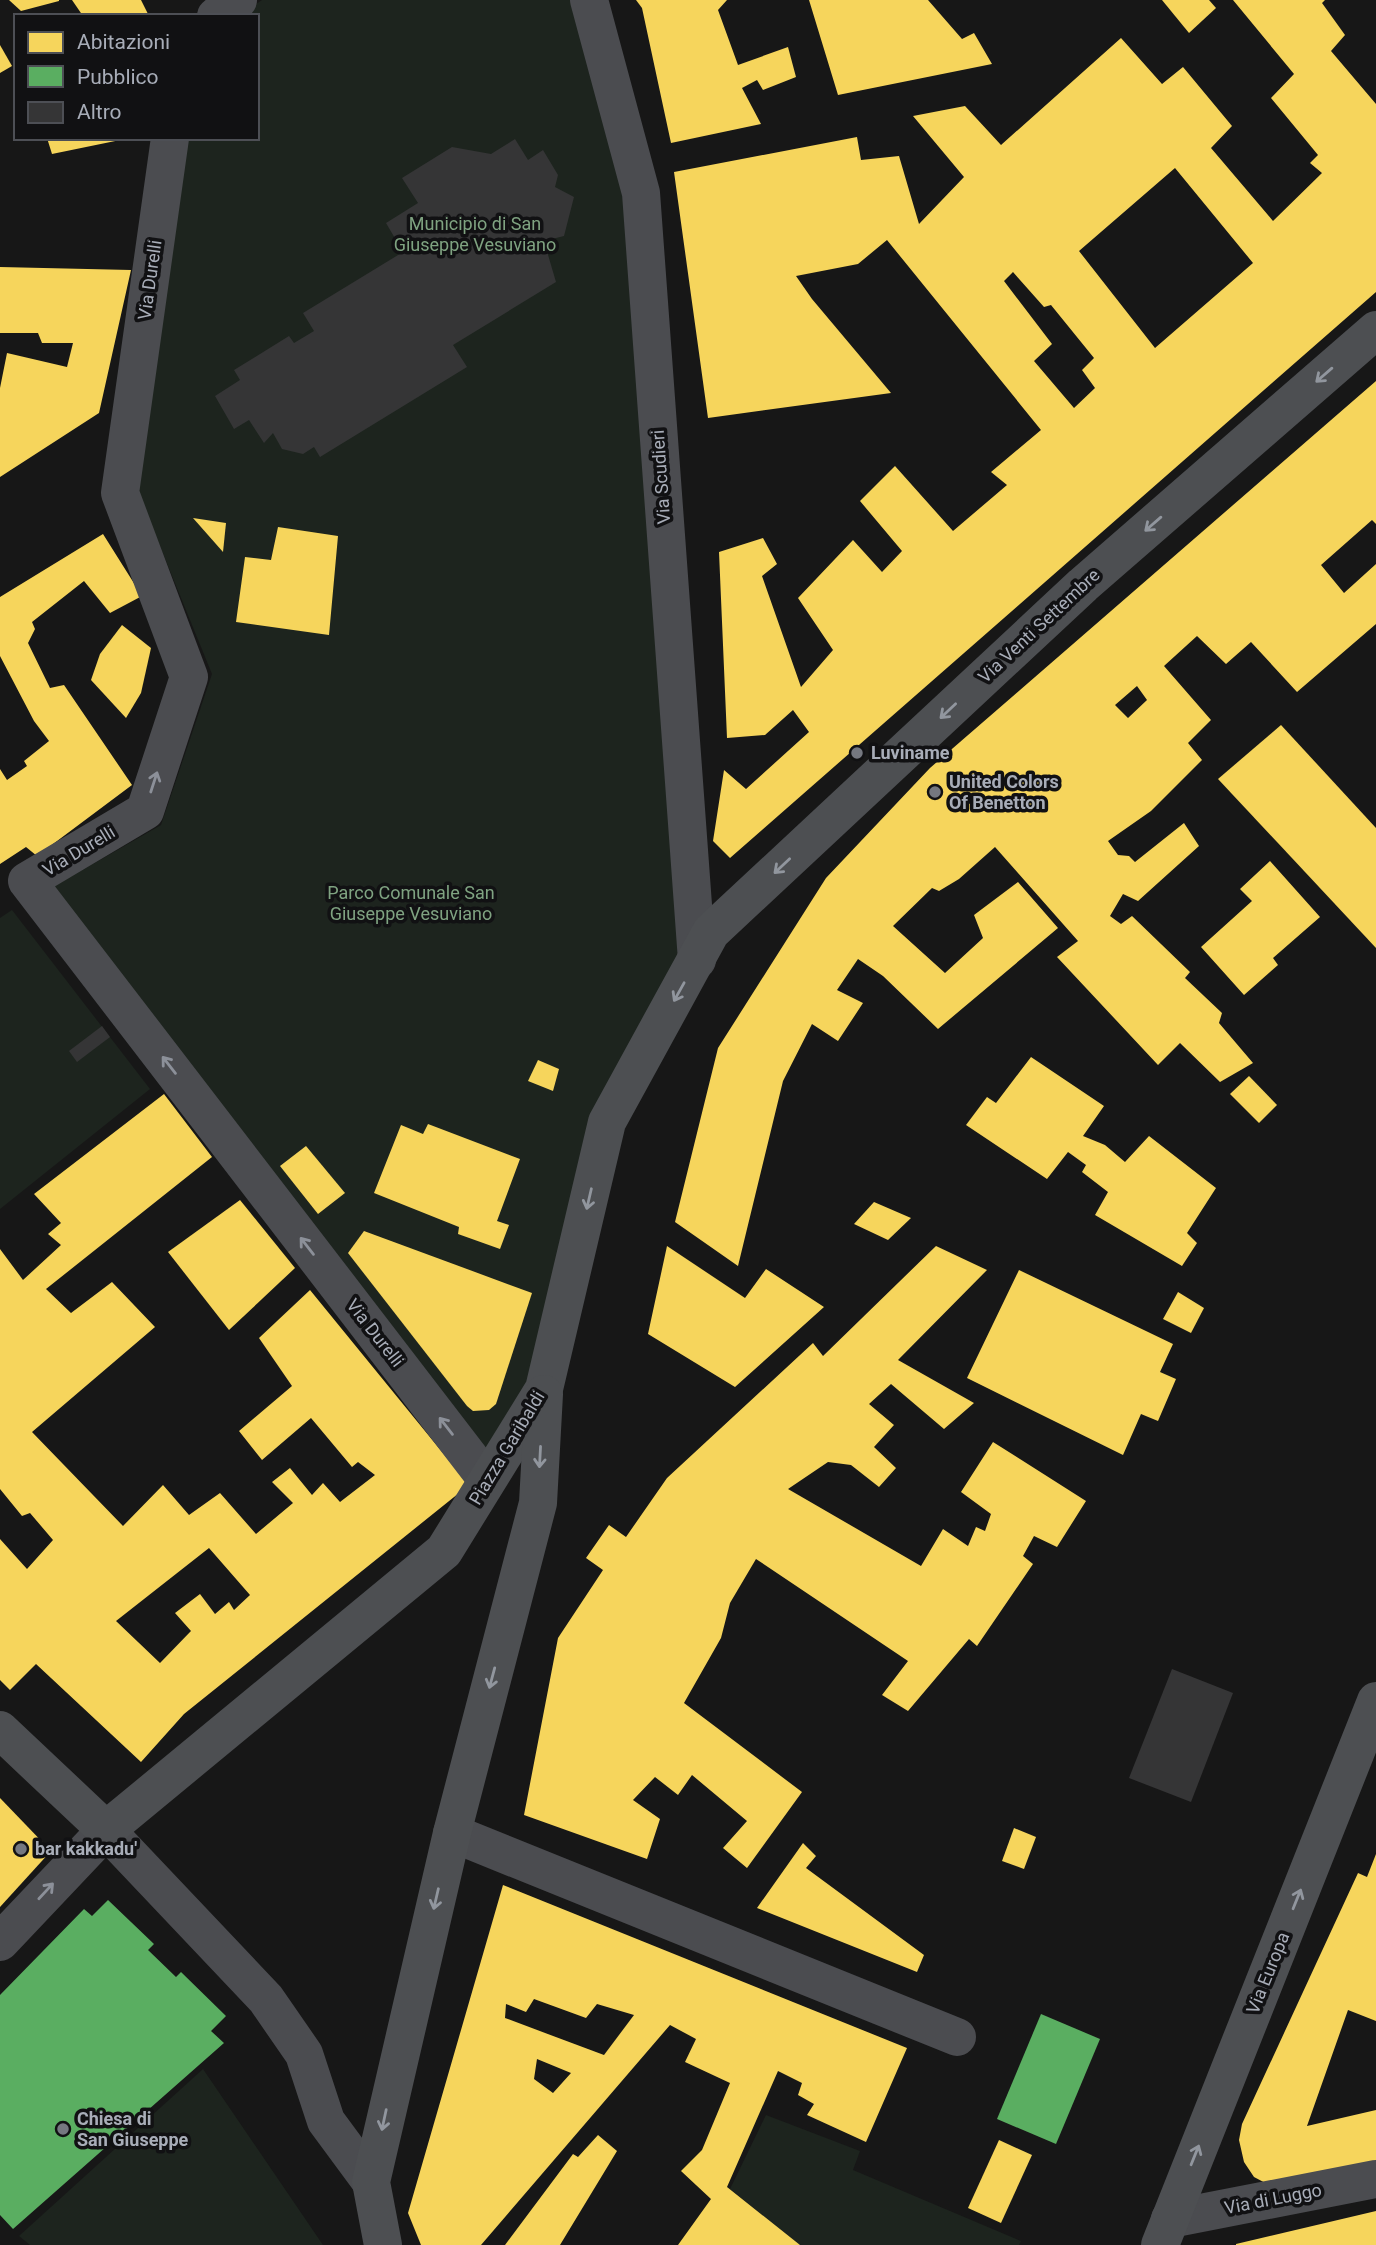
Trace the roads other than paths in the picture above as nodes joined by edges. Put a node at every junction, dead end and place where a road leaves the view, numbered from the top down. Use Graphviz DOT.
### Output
graph roads {
  1 [pos="238,0"];
  2 [pos="589,0"];
  3 [pos="219,14"];
  4 [pos="170,140"];
  5 [pos="1376,330"];
  6 [pos="14,890"];
  7 [pos="704,946"];
  8 [pos="544,1389"];
  9 [pos="488,1480"];
  10 [pos="1376,1702"];
  11 [pos="0,1730"];
  12 [pos="106,1830"];
  13 [pos="452,1833"];
  14 [pos="0,1942"];
  15 [pos="957,2037"];
  16 [pos="1376,2179"];
  17 [pos="371,2182"];
  18 [pos="1165,2232"];
  19 [pos="383,2245"];
  1 -- 3 [label="street"];
  2 -- 7 [label="street, Via Scudieri"];
  6 -- 4 [label="street, Via Durelli, one-way"];
  5 -- 7 [label="main road, Via Venti Settembre, one-way"];
  9 -- 6 [label="street, Via Durelli, one-way"];
  7 -- 8 [label="main road, Piazza Garibaldi, one-way"];
  8 -- 9 [label="main road, Piazza Garibaldi"];
  8 -- 13 [label="main road, one-way"];
  9 -- 12 [label="main road, Piazza Garibaldi"];
  18 -- 10 [label="main road, Via Europa, one-way"];
  11 -- 12 [label="main road"];
  14 -- 12 [label="street, one-way"];
  12 -- 17 [label="street"];
  13 -- 15 [label="street"];
  13 -- 17 [label="main road, one-way"];
  16 -- 18 [label="street, Via di Luggo"];
  17 -- 19 [label="main road"];
}
